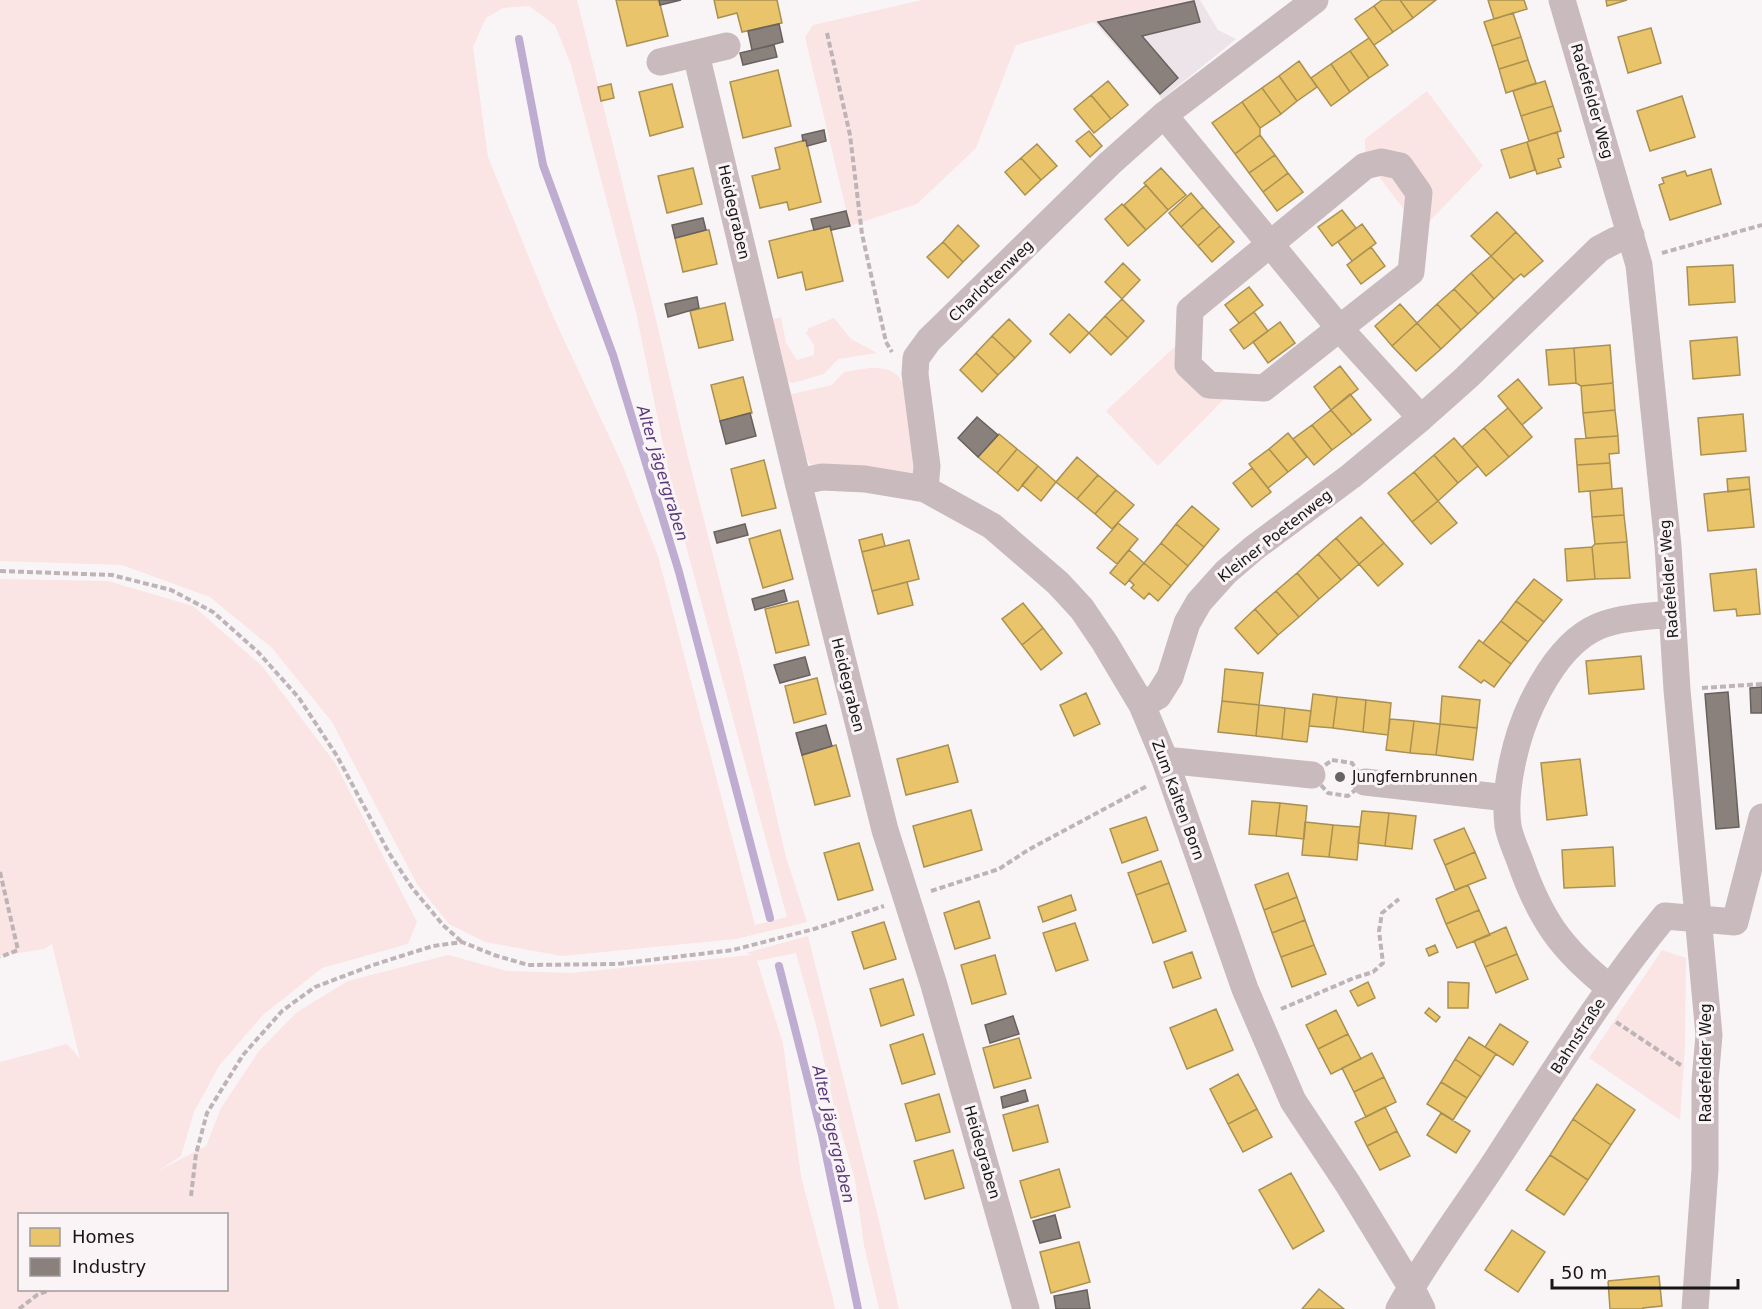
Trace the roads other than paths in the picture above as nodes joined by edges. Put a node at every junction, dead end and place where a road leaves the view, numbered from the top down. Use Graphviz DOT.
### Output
graph roads {
  1 [pos="1315,0"];
  2 [pos="1562,0"];
  3 [pos="727,46"];
  4 [pos="696,54"];
  5 [pos="660,62"];
  6 [pos="1164,115"];
  7 [pos="1270,244"];
  8 [pos="1635,248"];
  9 [pos="1340,329"];
  10 [pos="1420,418"];
  11 [pos="798,482"];
  12 [pos="926,489"];
  13 [pos="1671,614"];
  14 [pos="1143,705"];
  15 [pos="1167,767"];
  16 [pos="1324,776"];
  17 [pos="1355,780"];
  18 [pos="1507,798"];
  19 [pos="1762,817"];
  20 [pos="1699,920"];
  21 [pos="1603,998"];
  22 [pos="1411,1302"];
  23 [pos="1026,1309"];
  24 [pos="1695,1309"];
  1 -- 6 [label="street, Charlottenweg"];
  2 -- 8 [label="street, Radefelder Weg"];
  3 -- 4 [label="street"];
  4 -- 5 [label="street"];
  4 -- 11 [label="street, Heidegraben"];
  6 -- 7 [label="street"];
  6 -- 12 [label="street, Charlottenweg"];
  7 -- 9 [label="street"];
  7 -- 9 [label="street"];
  7 -- 9 [label="street"];
  8 -- 10 [label="street, Kleiner Poetenweg"];
  8 -- 13 [label="street, Radefelder Weg"];
  9 -- 10 [label="street"];
  10 -- 14 [label="street, Kleiner Poetenweg"];
  11 -- 12 [label="street, Zum Kalten Born"];
  11 -- 23 [label="street, Heidegraben"];
  12 -- 14 [label="street, Zum Kalten Born"];
  13 -- 18 [label="street"];
  13 -- 20 [label="street, Radefelder Weg"];
  14 -- 15 [label="street, Zum Kalten Born"];
  15 -- 16 [label="street"];
  15 -- 22 [label="street, Zum Kalten Born"];
  17 -- 18 [label="street"];
  18 -- 21 [label="street"];
  19 -- 20 [label="street, Bahnstraße"];
  20 -- 21 [label="street, Bahnstraße"];
  20 -- 24 [label="street, Radefelder Weg"];
  21 -- 22 [label="street, Bahnstraße"];
}
